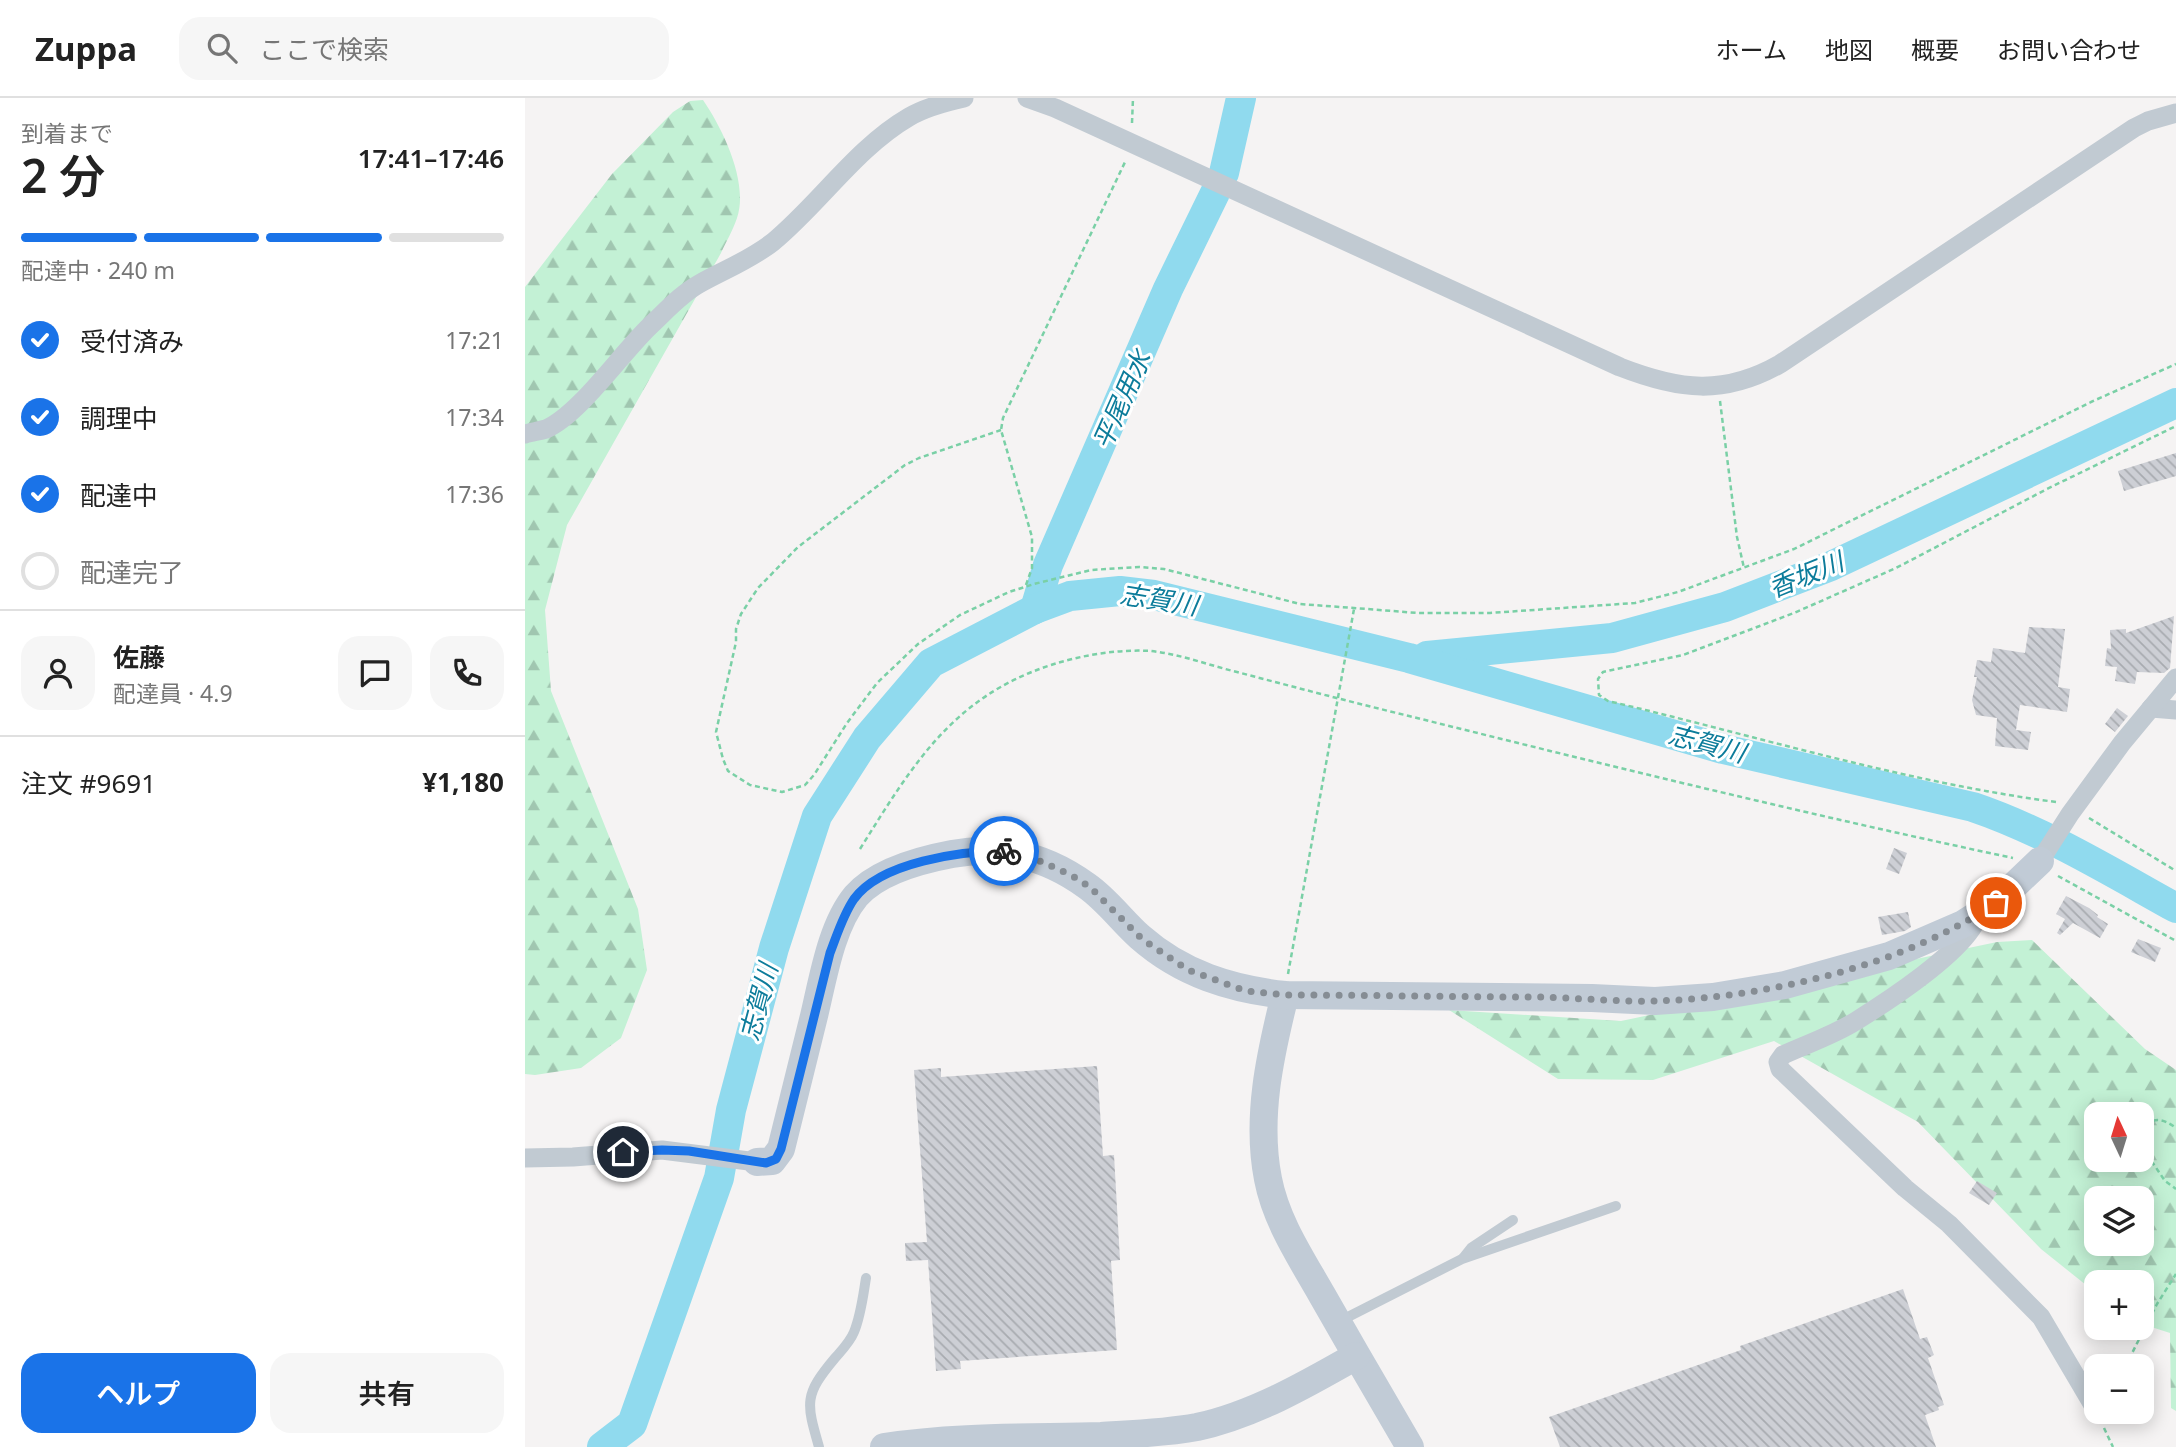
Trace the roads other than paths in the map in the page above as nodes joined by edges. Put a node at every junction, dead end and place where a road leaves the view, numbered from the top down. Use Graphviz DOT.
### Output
graph roads {
  1 [pos="964,98"];
  2 [pos="1027,98"];
  3 [pos="2176,113"];
  4 [pos="525,433"];
  5 [pos="2176,678"];
  6 [pos="2151,708"];
  7 [pos="2176,709"];
  8 [pos="2038,863"];
  9 [pos="1979,915"];
  10 [pos="1285,995"];
  11 [pos="525,1157"];
  12 [pos="757,1162"];
  13 [pos="1616,1206"];
  14 [pos="1513,1220"];
  15 [pos="1462,1259"];
  16 [pos="866,1278"];
  17 [pos="1338,1322"];
  18 [pos="1356,1356"];
  19 [pos="2084,1390"];
  20 [pos="819,1447"];
  21 [pos="884,1447"];
  22 [pos="1410,1447"];
  1 -- 4 [label="street"];
  2 -- 3 [label="street"];
  5 -- 6 [label="street"];
  6 -- 7 [label="street"];
  6 -- 8 [label="street"];
  8 -- 9 [label="street"];
  9 -- 10 [label="street"];
  9 -- 19 [label="street"];
  10 -- 12 [label="street"];
  10 -- 17 [label="street"];
  11 -- 12 [label="street"];
  13 -- 15 [label="lane"];
  14 -- 15 [label="lane"];
  15 -- 17 [label="lane"];
  16 -- 20 [label="lane"];
  17 -- 18 [label="street"];
  18 -- 21 [label="street"];
  18 -- 22 [label="street"];
}
